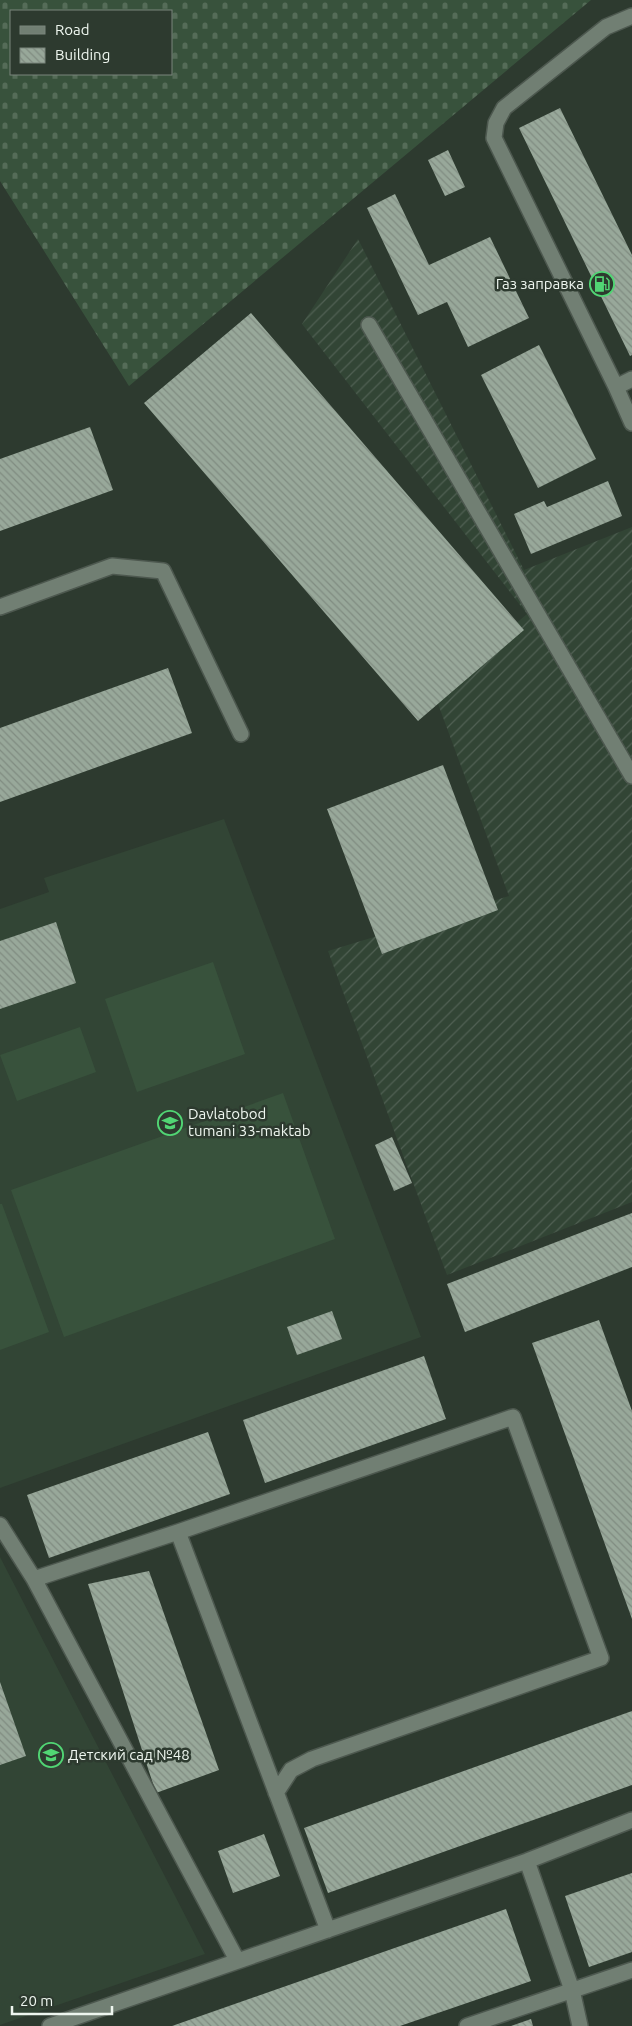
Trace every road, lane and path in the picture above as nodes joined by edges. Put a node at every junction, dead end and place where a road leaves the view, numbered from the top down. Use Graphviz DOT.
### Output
graph roads {
  1 [pos="632,16"];
  2 [pos="369,325"];
  3 [pos="632,379"];
  4 [pos="616,387"];
  5 [pos="632,424"];
  6 [pos="0,607"];
  7 [pos="241,734"];
  8 [pos="632,776"];
  9 [pos="0,1525"];
  10 [pos="178,1532"];
  11 [pos="34,1579"];
  12 [pos="276,1793"];
  13 [pos="632,1820"];
  14 [pos="527,1861"];
  15 [pos="328,1930"];
  16 [pos="237,1960"];
  17 [pos="632,1970"];
  18 [pos="572,1990"];
  19 [pos="50,2026"];
  20 [pos="467,2026"];
  21 [pos="580,2026"];
  1 -- 4 [label="street"];
  2 -- 8 [label="street"];
  3 -- 4 [label="street"];
  4 -- 5 [label="street"];
  6 -- 7 [label="street"];
  9 -- 11 [label="street"];
  10 -- 11 [label="street"];
  10 -- 12 [label="street"];
  10 -- 12 [label="street"];
  11 -- 16 [label="street"];
  12 -- 15 [label="street"];
  13 -- 14 [label="street"];
  14 -- 15 [label="street"];
  14 -- 18 [label="street"];
  15 -- 16 [label="street"];
  16 -- 19 [label="street"];
  17 -- 18 [label="street"];
  18 -- 20 [label="street"];
  18 -- 21 [label="street"];
}
